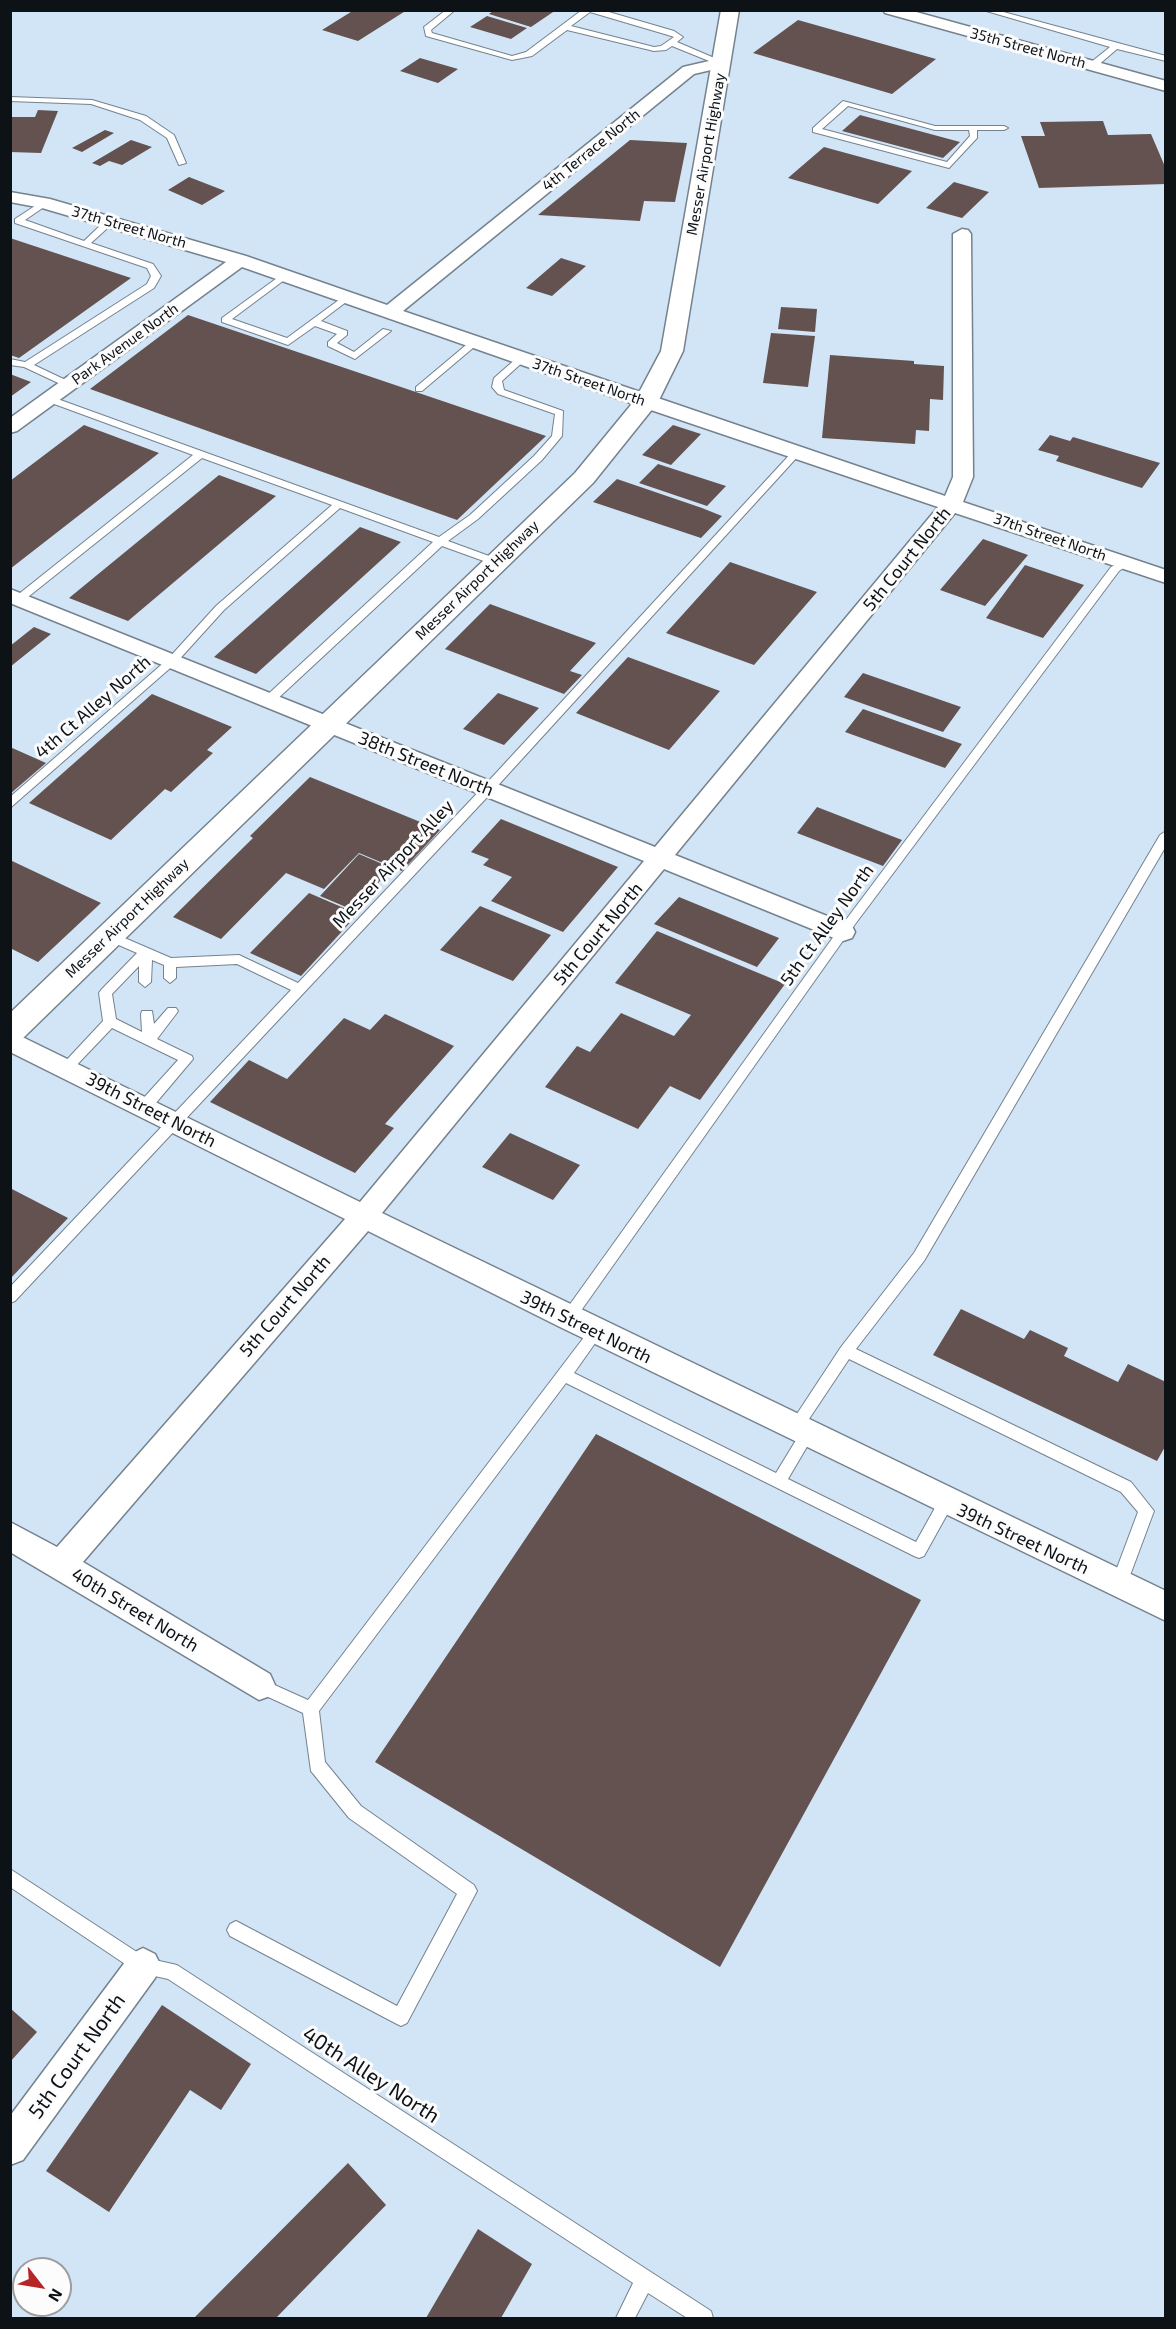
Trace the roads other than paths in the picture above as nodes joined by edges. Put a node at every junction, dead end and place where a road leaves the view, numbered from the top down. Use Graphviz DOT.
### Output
graph roads {
  1 [pos="452,10"];
  2 [pos="590,10"];
  3 [pos="730,10"];
  4 [pos="890,10"];
  5 [pos="986,10"];
  6 [pos="565,27"];
  7 [pos="671,43"];
  8 [pos="1116,46"];
  9 [pos="1166,59"];
  10 [pos="722,63"];
  11 [pos="1093,65"];
  12 [pos="1166,86"];
  13 [pos="10,99"];
  14 [pos="1004,128"];
  15 [pos="974,129"];
  16 [pos="182,163"];
  17 [pos="10,197"];
  18 [pos="44,203"];
  19 [pos="14,220"];
  20 [pos="110,221"];
  21 [pos="962,234"];
  22 [pos="85,244"];
  23 [pos="240,261"];
  24 [pos="284,276"];
  25 [pos="347,297"];
  26 [pos="390,312"];
  27 [pos="314,322"];
  28 [pos="386,331"];
  29 [pos="475,342"];
  30 [pos="521,359"];
  31 [pos="10,362"];
  32 [pos="27,365"];
  33 [pos="69,384"];
  34 [pos="419,389"];
  35 [pos="49,399"];
  36 [pos="646,402"];
  37 [pos="10,427"];
  38 [pos="797,452"];
  39 [pos="200,454"];
  40 [pos="952,503"];
  41 [pos="339,504"];
  42 [pos="441,541"];
  43 [pos="496,561"];
  44 [pos="1126,563"];
  45 [pos="1166,577"];
  46 [pos="17,603"];
  47 [pos="172,661"];
  48 [pos="269,700"];
  49 [pos="327,724"];
  50 [pos="488,789"];
  51 [pos="10,804"];
  52 [pos="1166,835"];
  53 [pos="661,858"];
  54 [pos="843,932"];
  55 [pos="109,936"];
  56 [pos="146,952"];
  57 [pos="170,963"];
  58 [pos="170,978"];
  59 [pos="145,982"];
  60 [pos="300,989"];
  61 [pos="172,1011"];
  62 [pos="147,1014"];
  63 [pos="110,1022"];
  64 [pos="10,1032"];
  65 [pos="10,1040"];
  66 [pos="149,1040"];
  67 [pos="67,1067"];
  68 [pos="146,1106"];
  69 [pos="176,1122"];
  70 [pos="363,1216"];
  71 [pos="10,1297"];
  72 [pos="568,1318"];
  73 [pos="596,1332"];
  74 [pos="846,1351"];
  75 [pos="564,1375"];
  76 [pos="802,1430"];
  77 [pos="778,1481"];
  78 [pos="945,1502"];
  79 [pos="10,1535"];
  80 [pos="61,1565"];
  81 [pos="1119,1584"];
  82 [pos="1166,1607"];
  83 [pos="260,1685"];
  84 [pos="311,1709"];
  85 [pos="10,1877"];
  86 [pos="236,1930"];
  87 [pos="143,1966"];
  88 [pos="10,2146"];
  89 [pos="645,2280"];
  90 [pos="625,2319"];
  91 [pos="704,2319"];
  1 -- 6 [label="lane"];
  2 -- 6 [label="lane"];
  2 -- 7 [label="lane"];
  3 -- 10 [label="main road, Messer Airport Highway"];
  4 -- 11 [label="street, 35th Street North"];
  5 -- 8 [label="lane"];
  6 -- 7 [label="lane"];
  7 -- 10 [label="lane"];
  8 -- 9 [label="lane"];
  8 -- 11 [label="lane"];
  10 -- 26 [label="street, 4th Terrace North"];
  10 -- 36 [label="main road, Messer Airport Highway"];
  11 -- 12 [label="street, 35th Street North"];
  13 -- 16 [label="lane"];
  14 -- 15 [label="lane"];
  15 -- 15 [label="lane"];
  17 -- 18 [label="street, 37th Street North"];
  18 -- 19 [label="lane"];
  18 -- 20 [label="street, 37th Street North"];
  19 -- 22 [label="lane"];
  20 -- 22 [label="lane"];
  20 -- 23 [label="street, 37th Street North"];
  21 -- 40 [label="street, 5th Court North"];
  22 -- 32 [label="lane"];
  23 -- 24 [label="street, 37th Street North"];
  23 -- 33 [label="street, Park Avenue North"];
  24 -- 25 [label="street, 37th Street North"];
  24 -- 27 [label="lane"];
  25 -- 26 [label="street, 37th Street North"];
  25 -- 27 [label="lane"];
  26 -- 29 [label="street, 37th Street North"];
  27 -- 28 [label="lane"];
  29 -- 30 [label="street, 37th Street North"];
  29 -- 34 [label="lane"];
  30 -- 36 [label="street, 37th Street North"];
  30 -- 42 [label="lane"];
  31 -- 32 [label="lane"];
  32 -- 33 [label="lane"];
  33 -- 35 [label="street, Park Avenue North"];
  35 -- 37 [label="street, Park Avenue North"];
  35 -- 39 [label="lane"];
  36 -- 38 [label="street, 37th Street North"];
  36 -- 43 [label="main road, Messer Airport Highway"];
  38 -- 40 [label="street, 37th Street North"];
  38 -- 50 [label="lane, Messer Airport Alley"];
  39 -- 41 [label="lane"];
  39 -- 46 [label="lane"];
  40 -- 44 [label="street, 37th Street North"];
  40 -- 53 [label="street, 5th Court North"];
  41 -- 42 [label="lane"];
  41 -- 47 [label="lane, 4th Ct Alley North"];
  42 -- 43 [label="lane"];
  42 -- 48 [label="lane"];
  43 -- 49 [label="main road, Messer Airport Highway"];
  44 -- 45 [label="street, 37th Street North"];
  44 -- 54 [label="lane, 5th Ct Alley North"];
  46 -- 47 [label="street, 38th Street North"];
  47 -- 48 [label="street, 38th Street North"];
  47 -- 51 [label="lane, 4th Ct Alley North"];
  48 -- 49 [label="street, 38th Street North"];
  49 -- 50 [label="street, 38th Street North"];
  49 -- 55 [label="main road, Messer Airport Highway"];
  50 -- 53 [label="street, 38th Street North"];
  50 -- 60 [label="lane, Messer Airport Alley"];
  52 -- 74 [label="lane"];
  53 -- 54 [label="street, 38th Street North"];
  53 -- 70 [label="street, 5th Court North"];
  54 -- 72 [label="lane, 5th Ct Alley North"];
  55 -- 56 [label="lane"];
  55 -- 64 [label="main road, Messer Airport Highway"];
  56 -- 57 [label="lane"];
  56 -- 59 [label="lane"];
  56 -- 63 [label="lane"];
  57 -- 58 [label="lane"];
  57 -- 60 [label="lane"];
  60 -- 69 [label="lane, Messer Airport Alley"];
  61 -- 66 [label="lane"];
  62 -- 66 [label="lane"];
  63 -- 66 [label="lane"];
  63 -- 67 [label="lane"];
  65 -- 67 [label="street, 39th Street North"];
  66 -- 68 [label="lane"];
  67 -- 68 [label="street, 39th Street North"];
  68 -- 69 [label="street, 39th Street North"];
  69 -- 70 [label="street, 39th Street North"];
  69 -- 71 [label="lane, Messer Airport Alley"];
  70 -- 72 [label="street, 39th Street North"];
  70 -- 80 [label="street, 5th Court North"];
  72 -- 73 [label="street, 39th Street North"];
  73 -- 75 [label="lane"];
  73 -- 76 [label="street, 39th Street North"];
  74 -- 76 [label="lane"];
  74 -- 81 [label="lane"];
  75 -- 77 [label="lane"];
  75 -- 84 [label="lane"];
  76 -- 77 [label="lane"];
  76 -- 78 [label="street, 39th Street North"];
  77 -- 78 [label="lane"];
  78 -- 81 [label="street, 39th Street North"];
  79 -- 80 [label="street, 40th Street North"];
  80 -- 83 [label="street, 40th Street North"];
  81 -- 82 [label="street, 39th Street North"];
  83 -- 84 [label="lane"];
  84 -- 86 [label="lane"];
  85 -- 87 [label="lane, 40th Alley North"];
  87 -- 88 [label="street, 5th Court North"];
  87 -- 89 [label="lane, 40th Alley North"];
  89 -- 90 [label="lane"];
  89 -- 91 [label="lane, 40th Alley North"];
}
